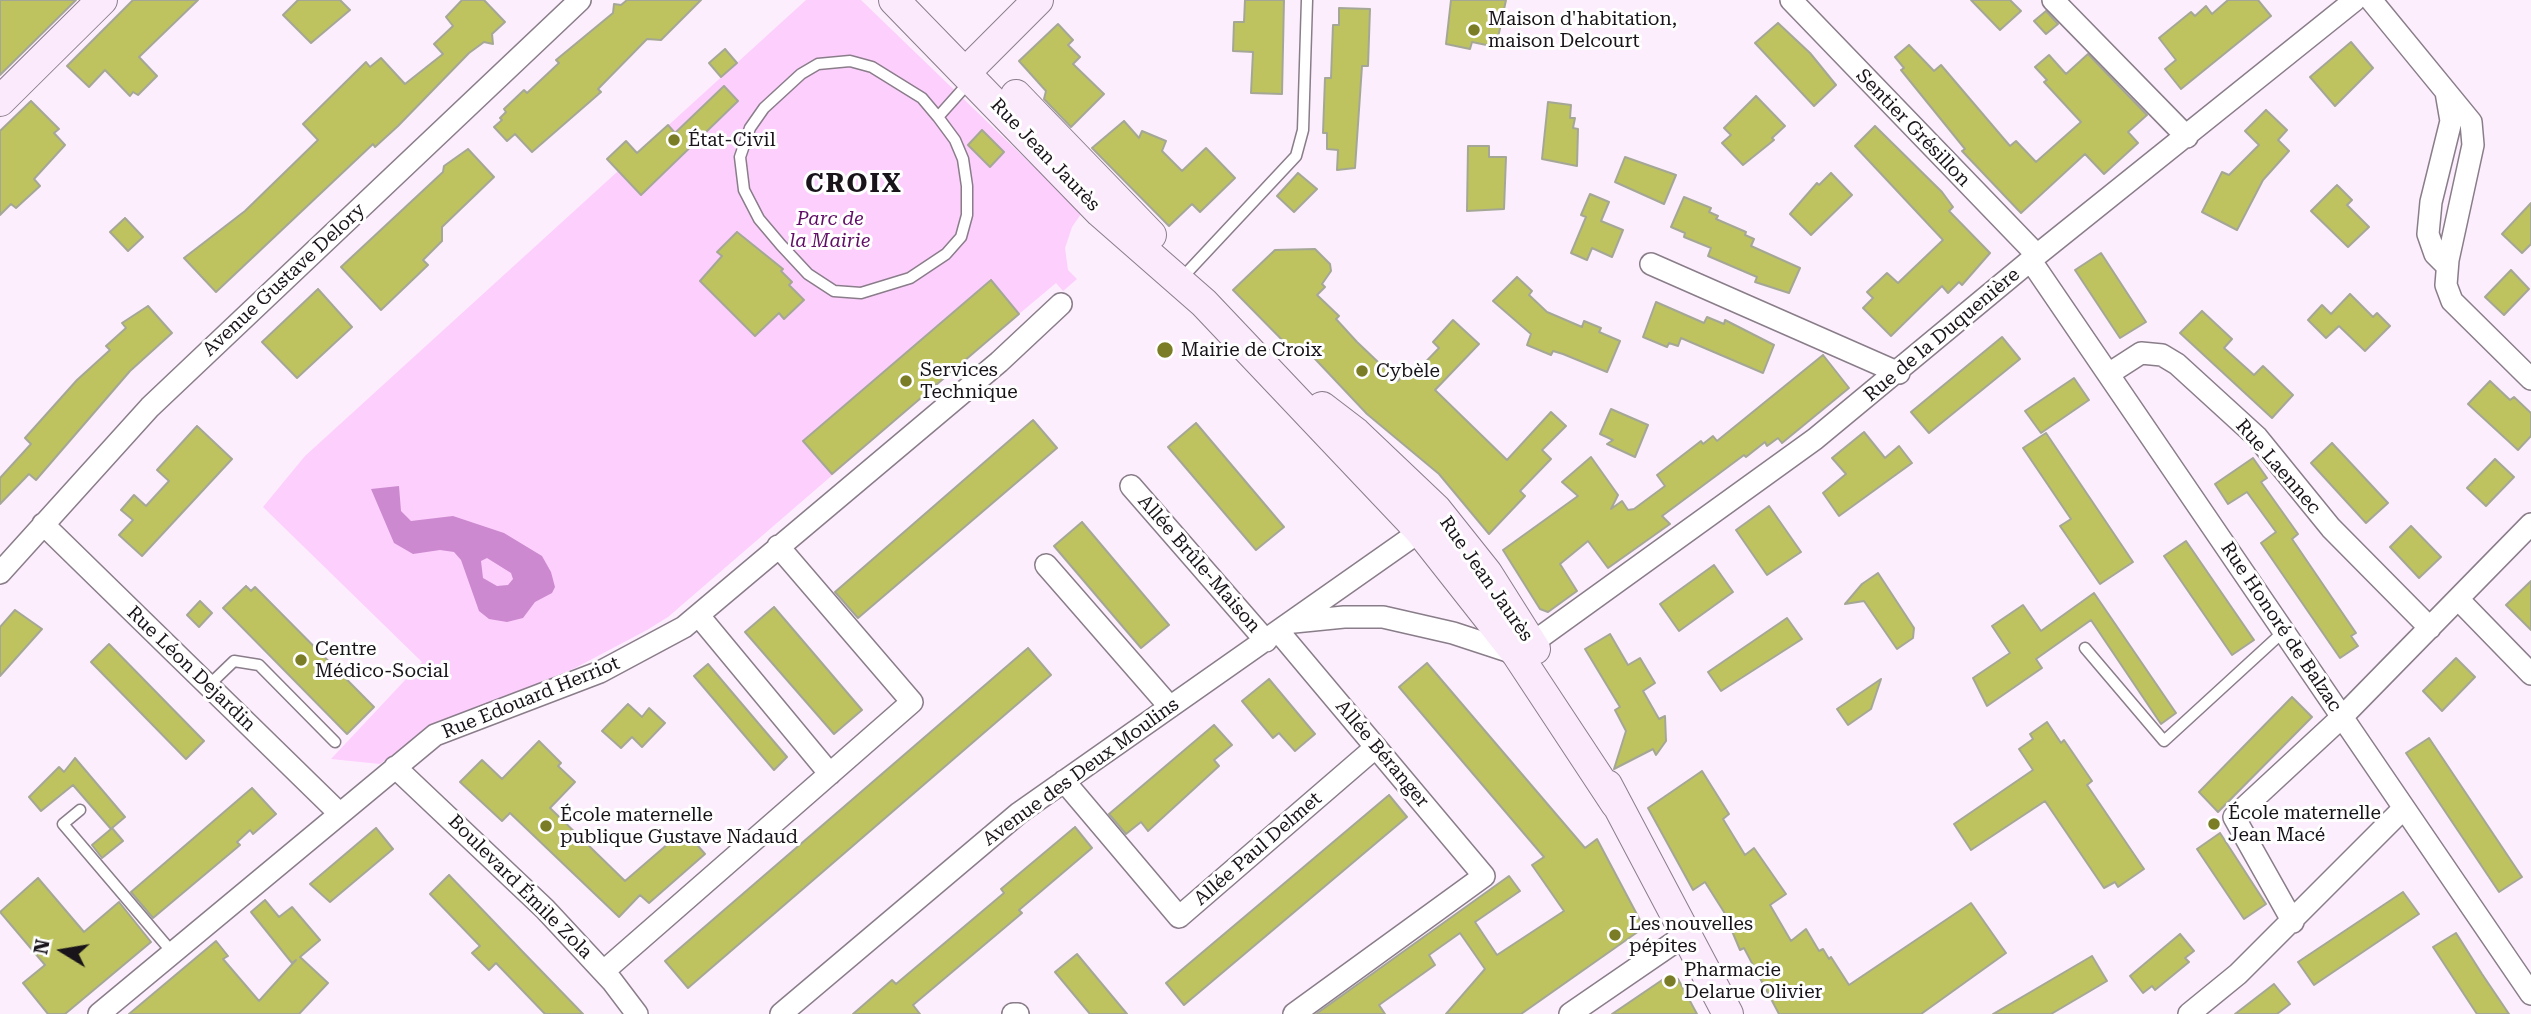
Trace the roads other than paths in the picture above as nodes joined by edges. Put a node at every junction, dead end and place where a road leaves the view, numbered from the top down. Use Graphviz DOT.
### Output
graph roads {
  1 [pos="102,0"];
  2 [pos="580,0"];
  3 [pos="1038,0"];
  4 [pos="1307,0"];
  5 [pos="1791,0"];
  6 [pos="2053,0"];
  7 [pos="2355,0"];
  8 [pos="2371,0"];
  9 [pos="905,1"];
  10 [pos="973,65"];
  11 [pos="2446,92"];
  12 [pos="0,101"];
  13 [pos="938,117"];
  14 [pos="2187,137"];
  15 [pos="2034,258"];
  16 [pos="1651,264"];
  17 [pos="2447,266"];
  18 [pos="1182,278"];
  19 [pos="1061,304"];
  20 [pos="1899,373"];
  21 [pos="2110,373"];
  22 [pos="2531,379"];
  23 [pos="1131,486"];
  24 [pos="1431,523"];
  25 [pos="43,524"];
  26 [pos="2531,524"];
  27 [pos="778,546"];
  28 [pos="1046,565"];
  29 [pos="0,573"];
  30 [pos="2458,599"];
  31 [pos="699,615"];
  32 [pos="2430,628"];
  33 [pos="1280,632"];
  34 [pos="2283,632"];
  35 [pos="2085,648"];
  36 [pos="1524,649"];
  37 [pos="2531,674"];
  38 [pos="208,685"];
  39 [pos="1170,707"];
  40 [pos="2342,717"];
  41 [pos="335,742"];
  42 [pos="1376,747"];
  43 [pos="395,767"];
  44 [pos="830,774"];
  45 [pos="1064,781"];
  46 [pos="2404,808"];
  47 [pos="80,810"];
  48 [pos="338,813"];
  49 [pos="2293,922"];
  50 [pos="1685,935"];
  51 [pos="172,953"];
  52 [pos="604,971"];
  53 [pos="2530,992"];
  54 [pos="782,1013"];
  55 [pos="99,1014"];
  56 [pos="637,1014"];
  57 [pos="1294,1014"];
  58 [pos="1570,1014"];
  59 [pos="1728,1014"];
  60 [pos="2189,1014"];
  1 -- 12 [label="main road"];
  2 -- 25 [label="street, Avenue Gustave Delory"];
  3 -- 10 [label="main road"];
  4 -- 18 [label="lane"];
  5 -- 15 [label="street, Sentier Grésillon"];
  6 -- 14 [label="street"];
  7 -- 14 [label="street, Rue de la Duquenière"];
  8 -- 11 [label="street"];
  9 -- 10 [label="main road, Rue Jean Jaurès"];
  10 -- 13 [label="lane"];
  10 -- 18 [label="main road, Rue Jean Jaurès"];
  11 -- 17 [label="street"];
  11 -- 17 [label="street"];
  13 -- 13 [label="lane"];
  14 -- 15 [label="street, Rue de la Duquenière"];
  15 -- 20 [label="street, Rue de la Duquenière"];
  15 -- 21 [label="street, Rue Honoré de Balzac"];
  16 -- 20 [label="street"];
  17 -- 22 [label="street"];
  18 -- 24 [label="main road, Rue Jean Jaurès"];
  19 -- 27 [label="street, Rue Edouard Herriot"];
  20 -- 36 [label="street, Rue de la Duquenière"];
  21 -- 32 [label="street, Rue Laennec"];
  21 -- 34 [label="street, Rue Honoré de Balzac"];
  23 -- 33 [label="street, Allée Brûle-Maison"];
  24 -- 33 [label="street, Avenue des Deux Moulins"];
  24 -- 36 [label="main road, Rue Jean Jaurès"];
  25 -- 29 [label="street, Avenue Gustave Delory"];
  25 -- 38 [label="street, Rue Léon Dejardin"];
  26 -- 30 [label="street"];
  27 -- 31 [label="street, Rue Edouard Herriot"];
  27 -- 44 [label="street"];
  28 -- 39 [label="street"];
  30 -- 32 [label="street"];
  30 -- 37 [label="street"];
  31 -- 43 [label="street, Rue Edouard Herriot"];
  31 -- 44 [label="street"];
  32 -- 40 [label="street"];
  33 -- 36 [label="street, Avenue des Deux Moulins"];
  33 -- 39 [label="street, Avenue des Deux Moulins"];
  33 -- 42 [label="street, Allée Béranger"];
  34 -- 35 [label="lane"];
  34 -- 40 [label="street, Rue Honoré de Balzac"];
  36 -- 50 [label="main road, Rue Jean Jaurès"];
  38 -- 41 [label="lane"];
  38 -- 48 [label="street, Rue Léon Dejardin"];
  39 -- 45 [label="street, Avenue des Deux Moulins"];
  40 -- 46 [label="street, Rue Honoré de Balzac"];
  40 -- 49 [label="street"];
  42 -- 45 [label="street, Allée Paul Delmet"];
  42 -- 57 [label="street, Allée Béranger"];
  43 -- 48 [label="street, Rue Edouard Herriot"];
  43 -- 52 [label="street, Boulevard Émile Zola"];
  44 -- 52 [label="street"];
  45 -- 54 [label="street, Avenue des Deux Moulins"];
  46 -- 49 [label="street"];
  46 -- 53 [label="street, Rue Honoré de Balzac"];
  47 -- 51 [label="lane"];
  48 -- 51 [label="street, Rue Edouard Herriot"];
  49 -- 60 [label="street"];
  50 -- 58 [label="street"];
  50 -- 59 [label="main road, Rue Jean Jaurès"];
  51 -- 55 [label="street, Rue Edouard Herriot"];
  52 -- 56 [label="street, Boulevard Émile Zola"];
}
